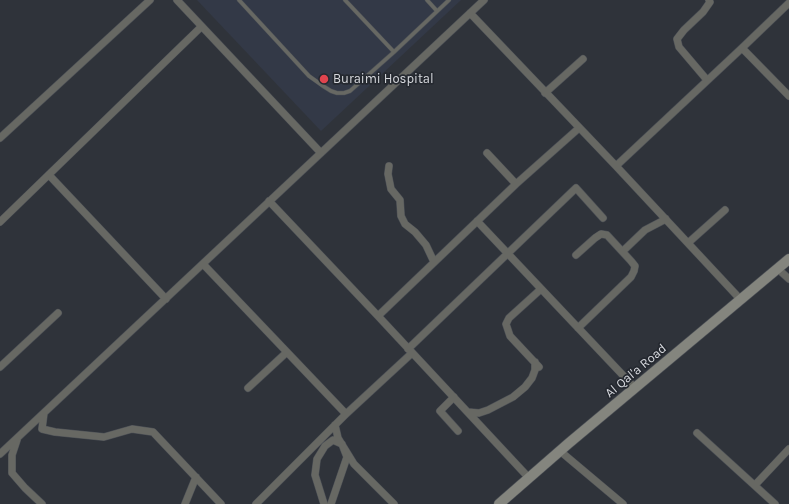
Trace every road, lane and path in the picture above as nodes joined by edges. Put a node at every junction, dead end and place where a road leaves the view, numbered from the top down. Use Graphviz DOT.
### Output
graph roads {
  1 [pos="150,0"];
  2 [pos="177,0"];
  3 [pos="239,0"];
  4 [pos="345,0"];
  5 [pos="427,0"];
  6 [pos="449,0"];
  7 [pos="484,0"];
  8 [pos="709,0"];
  9 [pos="789,3"];
  10 [pos="437,11"];
  11 [pos="470,13"];
  12 [pos="201,27"];
  13 [pos="742,48"];
  14 [pos="394,52"];
  15 [pos="583,59"];
  16 [pos="707,80"];
  17 [pos="545,93"];
  18 [pos="789,96"];
  19 [pos="579,128"];
  20 [pos="0,138"];
  21 [pos="321,153"];
  22 [pos="487,153"];
  23 [pos="389,166"];
  24 [pos="616,166"];
  25 [pos="49,175"];
  26 [pos="516,184"];
  27 [pos="269,202"];
  28 [pos="725,210"];
  29 [pos="603,218"];
  30 [pos="666,219"];
  31 [pos="477,221"];
  32 [pos="0,222"];
  33 [pos="688,243"];
  34 [pos="623,251"];
  35 [pos="509,254"];
  36 [pos="576,255"];
  37 [pos="789,258"];
  38 [pos="434,262"];
  39 [pos="203,264"];
  40 [pos="778,269"];
  41 [pos="789,279"];
  42 [pos="541,289"];
  43 [pos="166,298"];
  44 [pos="741,300"];
  45 [pos="58,313"];
  46 [pos="378,316"];
  47 [pos="578,328"];
  48 [pos="410,351"];
  49 [pos="287,352"];
  50 [pos="0,367"];
  51 [pos="248,388"];
  52 [pos="635,388"];
  53 [pos="454,397"];
  54 [pos="468,412"];
  55 [pos="44,413"];
  56 [pos="346,414"];
  57 [pos="335,425"];
  58 [pos="458,431"];
  59 [pos="697,433"];
  60 [pos="18,438"];
  61 [pos="342,444"];
  62 [pos="789,449"];
  63 [pos="560,451"];
  64 [pos="1,453"];
  65 [pos="196,477"];
  66 [pos="529,478"];
  67 [pos="755,485"];
  68 [pos="42,504"];
  69 [pos="185,504"];
  70 [pos="221,504"];
  71 [pos="256,504"];
  72 [pos="324,504"];
  73 [pos="331,504"];
  74 [pos="394,504"];
  75 [pos="499,504"];
  76 [pos="623,504"];
  77 [pos="775,504"];
  1 -- 20 [label="street"];
  2 -- 12 [label="street"];
  3 -- 14 [label="lane"];
  4 -- 14 [label="lane"];
  5 -- 10 [label="lane"];
  6 -- 10 [label="lane"];
  7 -- 11 [label="street"];
  8 -- 16 [label="street"];
  9 -- 13 [label="street"];
  10 -- 14 [label="lane"];
  11 -- 17 [label="street"];
  11 -- 21 [label="street"];
  12 -- 21 [label="street"];
  12 -- 25 [label="street"];
  13 -- 16 [label="street"];
  13 -- 18 [label="street"];
  15 -- 17 [label="street"];
  16 -- 24 [label="street"];
  17 -- 19 [label="street"];
  19 -- 24 [label="street"];
  19 -- 26 [label="street"];
  21 -- 27 [label="street"];
  22 -- 26 [label="street"];
  23 -- 38 [label="street"];
  24 -- 30 [label="street"];
  25 -- 32 [label="street"];
  25 -- 43 [label="street"];
  26 -- 31 [label="street"];
  27 -- 39 [label="street"];
  27 -- 46 [label="street"];
  28 -- 33 [label="street"];
  29 -- 35 [label="street"];
  30 -- 33 [label="street"];
  30 -- 34 [label="street"];
  31 -- 35 [label="street"];
  31 -- 38 [label="street"];
  33 -- 44 [label="street"];
  34 -- 36 [label="street"];
  34 -- 47 [label="street"];
  35 -- 42 [label="street"];
  35 -- 48 [label="street"];
  37 -- 40 [label="street, Al Qal'a Road"];
  38 -- 46 [label="street"];
  39 -- 43 [label="street"];
  39 -- 49 [label="street"];
  40 -- 41 [label="street"];
  40 -- 44 [label="street, Al Qal'a Road"];
  42 -- 47 [label="street"];
  42 -- 54 [label="street"];
  43 -- 55 [label="street"];
  44 -- 52 [label="street, Al Qal'a Road"];
  45 -- 50 [label="street"];
  46 -- 48 [label="street"];
  47 -- 52 [label="street"];
  48 -- 53 [label="street"];
  48 -- 56 [label="street"];
  49 -- 51 [label="street"];
  49 -- 56 [label="street"];
  52 -- 63 [label="street, Al Qal'a Road"];
  53 -- 54 [label="street"];
  53 -- 58 [label="street"];
  54 -- 66 [label="street"];
  55 -- 60 [label="street"];
  55 -- 65 [label="street"];
  56 -- 57 [label="street"];
  57 -- 61 [label="street"];
  57 -- 71 [label="street"];
  59 -- 67 [label="street"];
  60 -- 64 [label="street"];
  60 -- 68 [label="street"];
  61 -- 72 [label="street"];
  61 -- 73 [label="street"];
  61 -- 74 [label="street"];
  62 -- 67 [label="street"];
  63 -- 66 [label="street, Al Qal'a Road"];
  63 -- 76 [label="street"];
  65 -- 69 [label="street"];
  65 -- 70 [label="street"];
  66 -- 75 [label="street, Al Qal'a Road"];
  67 -- 77 [label="street"];
}
